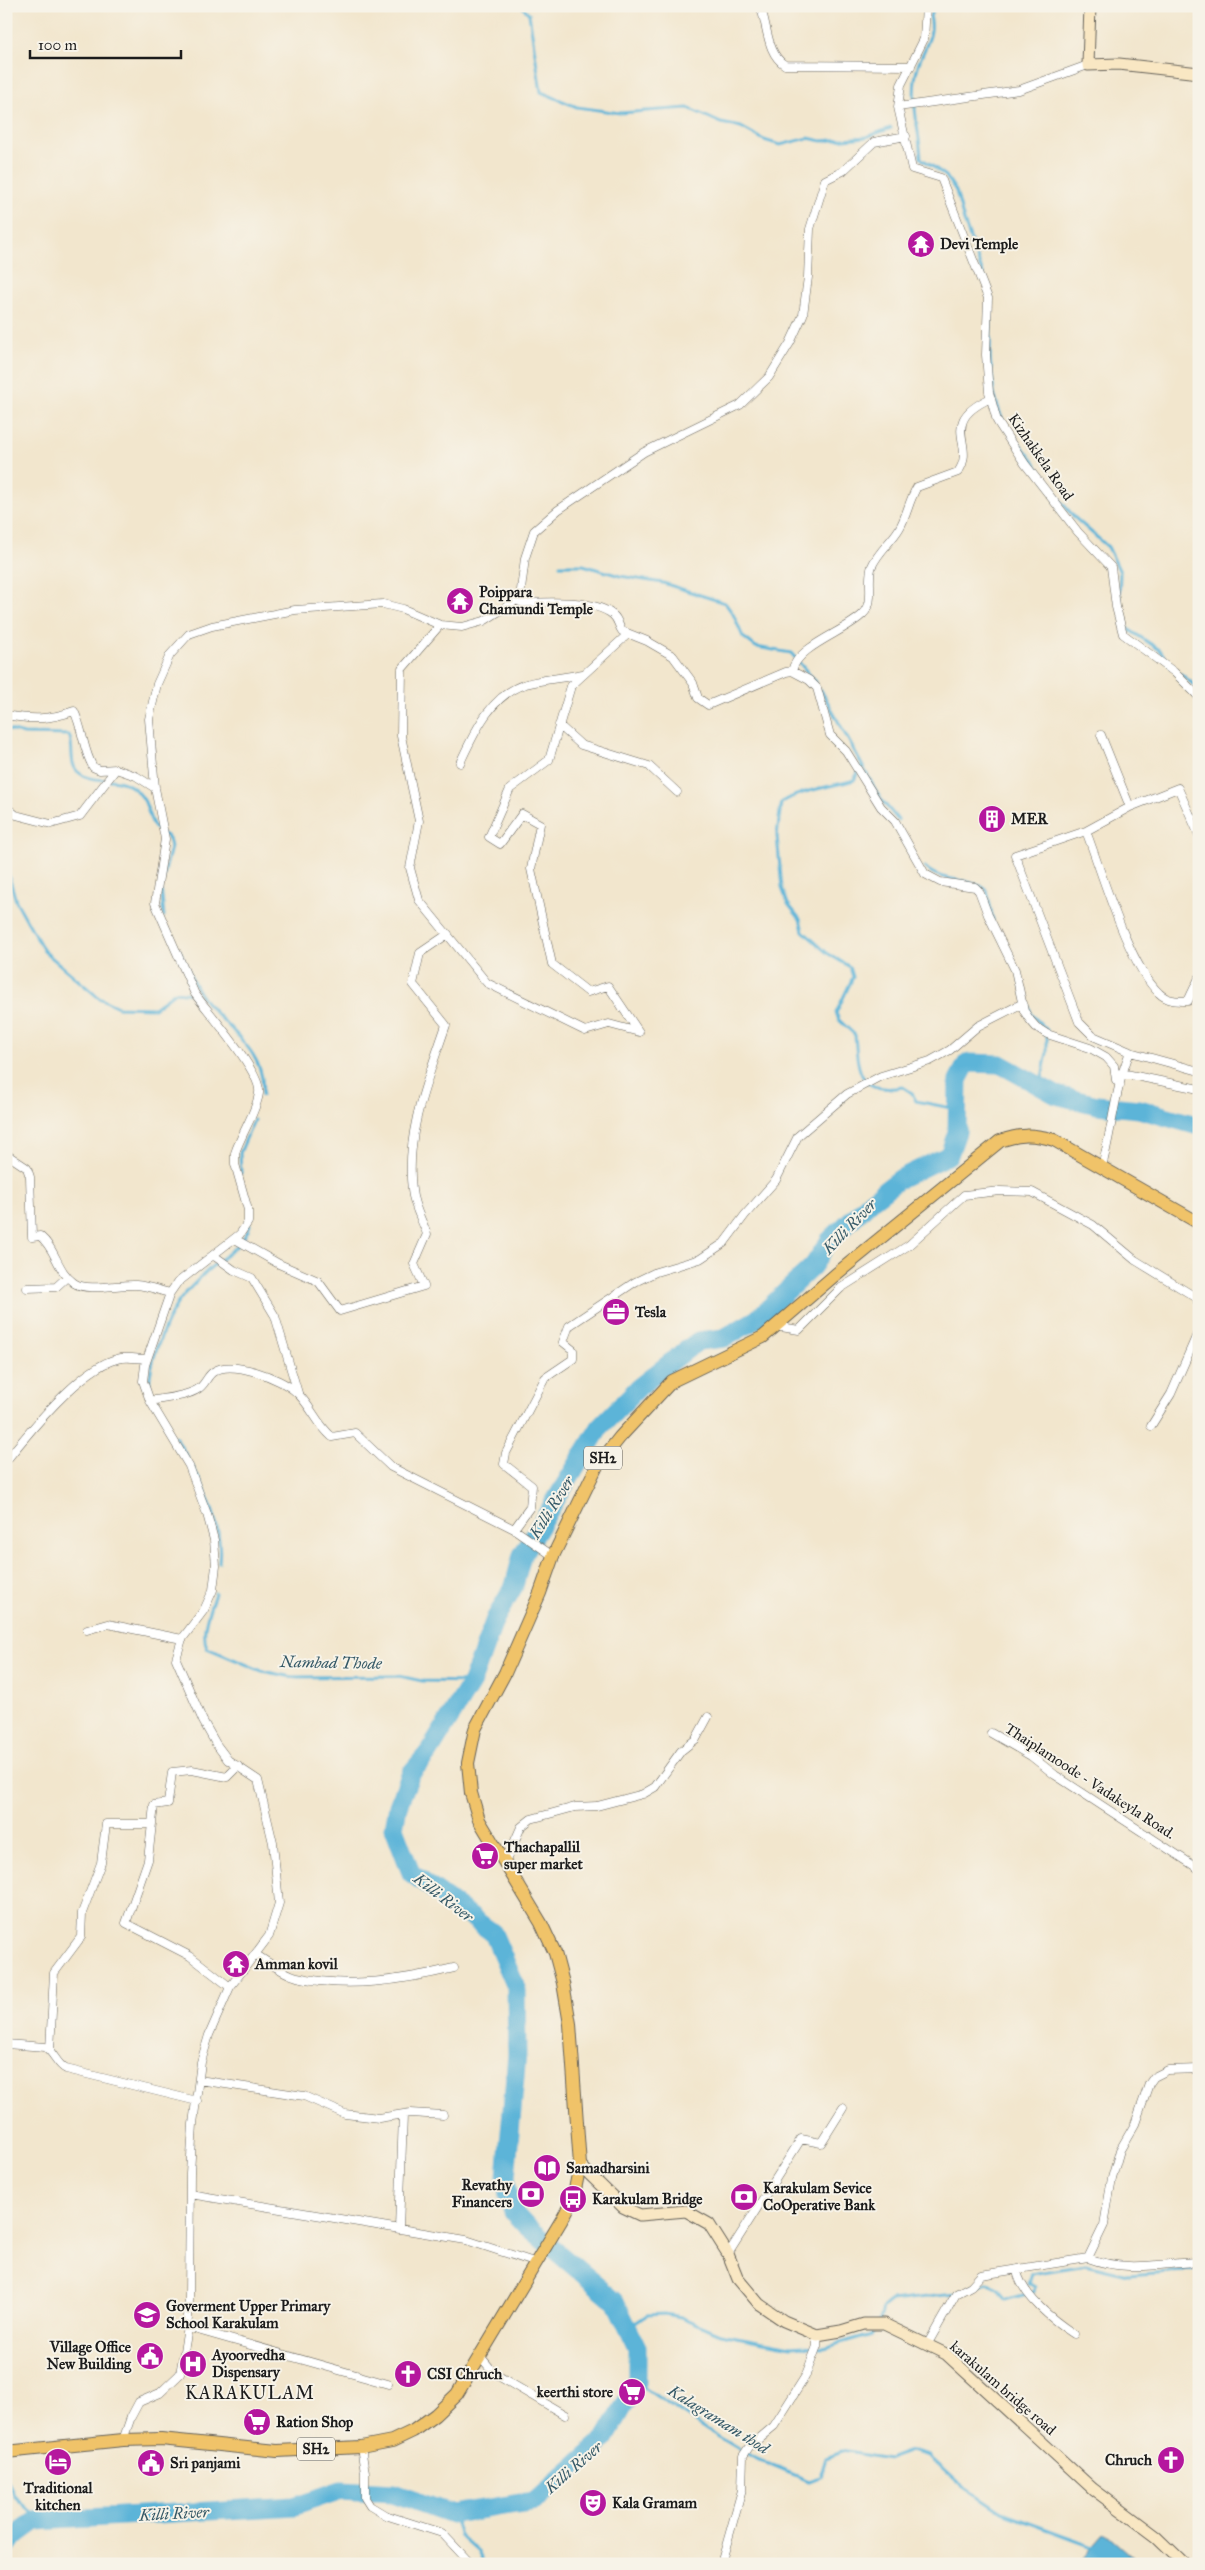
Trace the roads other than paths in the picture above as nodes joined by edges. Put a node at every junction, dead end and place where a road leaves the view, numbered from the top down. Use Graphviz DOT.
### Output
graph roads {
  1 [pos="760,6"];
  2 [pos="926,6"];
  3 [pos="1090,6"];
  4 [pos="1088,65"];
  5 [pos="910,66"];
  6 [pos="1199,73"];
  7 [pos="898,107"];
  8 [pos="906,136"];
  9 [pos="991,398"];
  10 [pos="516,600"];
  11 [pos="440,625"];
  12 [pos="628,634"];
  13 [pos="792,671"];
  14 [pos="584,674"];
  15 [pos="1199,697"];
  16 [pos="6,715"];
  17 [pos="559,725"];
  18 [pos="1102,736"];
  19 [pos="460,763"];
  20 [pos="116,769"];
  21 [pos="155,788"];
  22 [pos="677,792"];
  23 [pos="6,808"];
  24 [pos="1130,808"];
  25 [pos="1086,831"];
  26 [pos="1199,835"];
  27 [pos="448,934"];
  28 [pos="1199,978"];
  29 [pos="1023,1003"];
  30 [pos="1130,1052"];
  31 [pos="1199,1071"];
  32 [pos="1121,1073"];
  33 [pos="1120,1085"];
  34 [pos="1199,1089"];
  35 [pos="6,1154"];
  36 [pos="1102,1167"];
  37 [pos="1199,1223"];
  38 [pos="235,1239"];
  39 [pos="214,1255"];
  40 [pos="67,1277"];
  41 [pos="27,1288"];
  42 [pos="170,1293"];
  43 [pos="1198,1296"];
  44 [pos="1199,1307"];
  45 [pos="775,1326"];
  46 [pos="1199,1330"];
  47 [pos="147,1359"];
  48 [pos="298,1394"];
  49 [pos="152,1400"];
  50 [pos="1151,1426"];
  51 [pos="6,1462"];
  52 [pos="514,1529"];
  53 [pos="553,1556"];
  54 [pos="87,1630"];
  55 [pos="182,1639"];
  56 [pos="708,1718"];
  57 [pos="991,1733"];
  58 [pos="238,1766"];
  59 [pos="152,1824"];
  60 [pos="504,1863"];
  61 [pos="1199,1869"];
  62 [pos="256,1955"];
  63 [pos="454,1968"];
  64 [pos="230,1987"];
  65 [pos="6,2044"];
  66 [pos="50,2050"];
  67 [pos="1199,2069"];
  68 [pos="199,2080"];
  69 [pos="196,2101"];
  70 [pos="843,2108"];
  71 [pos="404,2115"];
  72 [pos="442,2115"];
  73 [pos="580,2165"];
  74 [pos="190,2194"];
  75 [pos="399,2229"];
  76 [pos="728,2254"];
  77 [pos="1088,2258"];
  78 [pos="1199,2262"];
  79 [pos="537,2263"];
  80 [pos="1016,2271"];
  81 [pos="187,2327"];
  82 [pos="1074,2334"];
  83 [pos="817,2335"];
  84 [pos="927,2345"];
  85 [pos="480,2356"];
  86 [pos="388,2384"];
  87 [pos="564,2415"];
  88 [pos="123,2440"];
  89 [pos="360,2447"];
  90 [pos="6,2452"];
  91 [pos="471,2564"];
  92 [pos="721,2564"];
  93 [pos="1185,2564"];
  1 -- 5 [label="street"];
  2 -- 5 [label="street, Kizhakkela Road"];
  3 -- 4 [label="main road"];
  4 -- 6 [label="main road"];
  4 -- 7 [label="street"];
  5 -- 7 [label="street, Kizhakkela Road"];
  7 -- 8 [label="street, Kizhakkela Road"];
  8 -- 9 [label="street, Kizhakkela Road"];
  8 -- 10 [label="street"];
  9 -- 13 [label="street"];
  9 -- 15 [label="street, Kizhakkela Road"];
  10 -- 11 [label="street"];
  10 -- 12 [label="street"];
  11 -- 21 [label="street"];
  11 -- 27 [label="street"];
  12 -- 13 [label="street"];
  12 -- 14 [label="street"];
  13 -- 29 [label="street"];
  14 -- 17 [label="street"];
  14 -- 19 [label="street"];
  16 -- 20 [label="street"];
  17 -- 22 [label="street"];
  17 -- 27 [label="street"];
  18 -- 24 [label="street"];
  20 -- 21 [label="street"];
  20 -- 23 [label="street"];
  21 -- 38 [label="street"];
  24 -- 25 [label="street"];
  24 -- 26 [label="street"];
  25 -- 28 [label="street"];
  25 -- 30 [label="street"];
  27 -- 38 [label="street"];
  29 -- 33 [label="street"];
  29 -- 52 [label="street"];
  30 -- 31 [label="street"];
  30 -- 32 [label="street"];
  32 -- 33 [label="street"];
  32 -- 34 [label="street"];
  33 -- 36 [label="street"];
  35 -- 40 [label="street"];
  36 -- 37 [label="main road, SH2"];
  36 -- 45 [label="main road, SH2"];
  38 -- 39 [label="street"];
  39 -- 42 [label="street"];
  39 -- 48 [label="street"];
  40 -- 41 [label="street"];
  40 -- 42 [label="street"];
  42 -- 47 [label="street"];
  43 -- 44 [label="street"];
  43 -- 45 [label="street"];
  45 -- 53 [label="main road, SH2"];
  46 -- 50 [label="street"];
  47 -- 49 [label="street"];
  47 -- 51 [label="street"];
  48 -- 49 [label="street"];
  48 -- 52 [label="street"];
  49 -- 55 [label="street"];
  52 -- 53 [label="street"];
  53 -- 60 [label="main road, SH2"];
  54 -- 55 [label="street"];
  55 -- 58 [label="street"];
  56 -- 60 [label="street"];
  57 -- 61 [label="street, Thaiplamoode - Vadakeyla Road."];
  58 -- 59 [label="street"];
  58 -- 62 [label="street"];
  59 -- 64 [label="street"];
  59 -- 66 [label="street"];
  60 -- 73 [label="main road, SH2"];
  62 -- 63 [label="street"];
  62 -- 64 [label="street"];
  64 -- 68 [label="street"];
  65 -- 66 [label="street"];
  66 -- 69 [label="street"];
  67 -- 77 [label="street"];
  68 -- 69 [label="street"];
  68 -- 71 [label="street"];
  69 -- 74 [label="street"];
  70 -- 76 [label="street"];
  71 -- 72 [label="street"];
  71 -- 75 [label="street"];
  73 -- 76 [label="main road, karakulam bridge road"];
  73 -- 79 [label="main road, SH2"];
  74 -- 75 [label="street"];
  74 -- 81 [label="street"];
  75 -- 79 [label="street"];
  76 -- 83 [label="main road, karakulam bridge road"];
  77 -- 78 [label="street"];
  77 -- 80 [label="street"];
  79 -- 85 [label="main road, SH2"];
  80 -- 82 [label="street"];
  80 -- 84 [label="street"];
  81 -- 86 [label="street"];
  81 -- 88 [label="street"];
  83 -- 84 [label="main road, karakulam bridge road"];
  83 -- 92 [label="street"];
  84 -- 93 [label="main road, karakulam bridge road"];
  85 -- 87 [label="street"];
  85 -- 89 [label="main road, SH2"];
  88 -- 89 [label="main road, SH2"];
  88 -- 90 [label="main road, SH2"];
  89 -- 91 [label="street"];
}
